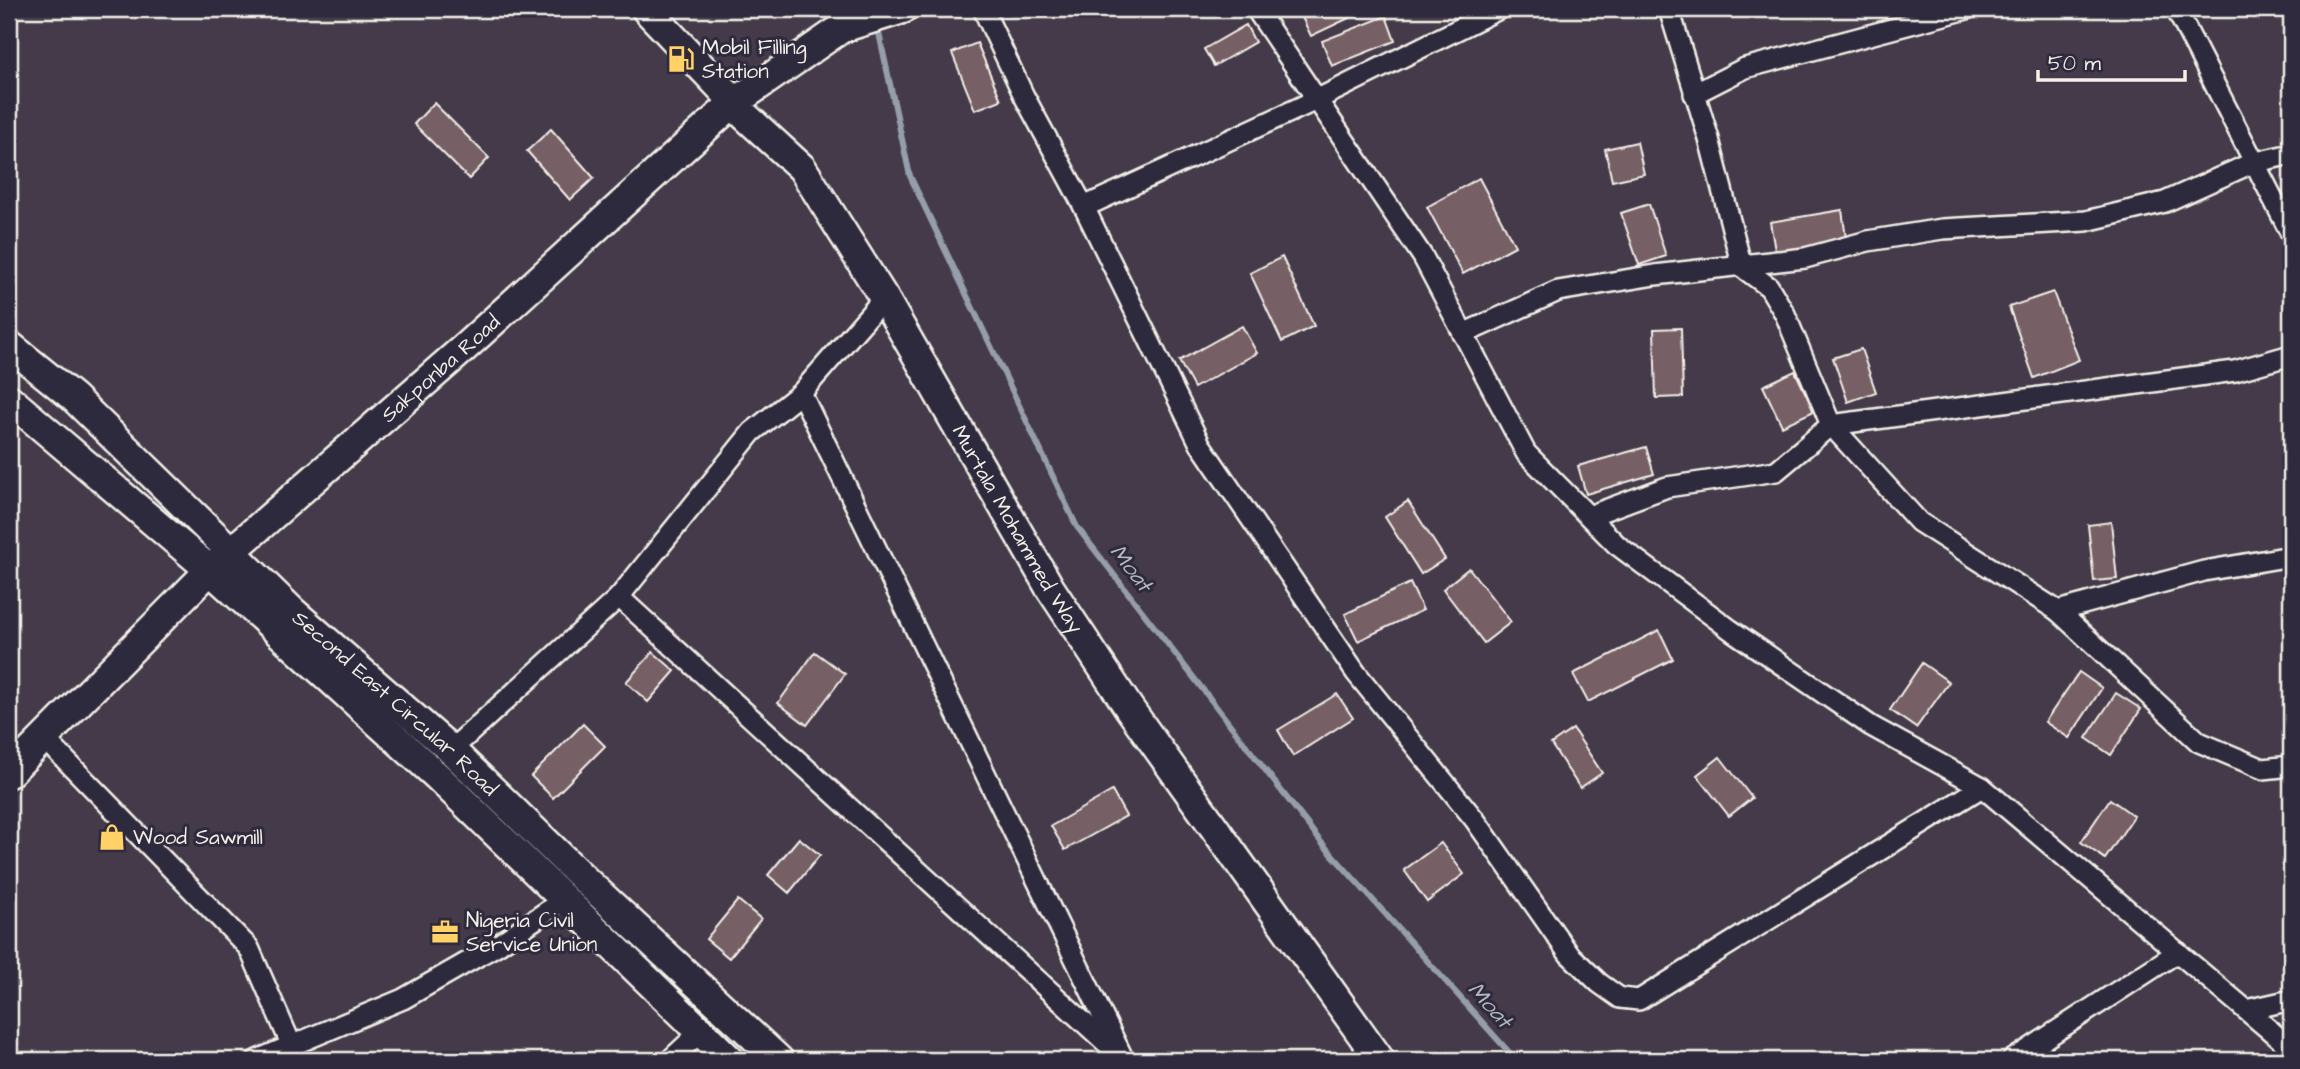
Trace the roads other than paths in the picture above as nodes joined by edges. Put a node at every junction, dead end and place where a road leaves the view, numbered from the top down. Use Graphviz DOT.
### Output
graph roads {
  1 [pos="646,9"];
  2 [pos="903,9"];
  3 [pos="984,9"];
  4 [pos="1256,9"];
  5 [pos="1499,9"];
  6 [pos="1669,9"];
  7 [pos="1967,9"];
  8 [pos="2176,9"];
  9 [pos="1694,93"];
  10 [pos="1316,100"];
  11 [pos="732,104"];
  12 [pos="2291,154"];
  13 [pos="2252,163"];
  14 [pos="1084,207"];
  15 [pos="2291,234"];
  16 [pos="1742,267"];
  17 [pos="884,298"];
  18 [pos="1463,334"];
  19 [pos="9,345"];
  20 [pos="2291,355"];
  21 [pos="801,393"];
  22 [pos="9,399"];
  23 [pos="1831,425"];
  24 [pos="1589,516"];
  25 [pos="2291,556"];
  26 [pos="220,561"];
  27 [pos="619,597"];
  28 [pos="2058,611"];
  29 [pos="43,737"];
  30 [pos="452,750"];
  31 [pos="2291,766"];
  32 [pos="9,773"];
  33 [pos="1982,788"];
  34 [pos="565,899"];
  35 [pos="2178,952"];
  36 [pos="2291,1000"];
  37 [pos="2247,1010"];
  38 [pos="699,1033"];
  39 [pos="291,1044"];
  40 [pos="2291,1048"];
  41 [pos="1124,1059"];
  42 [pos="257,1060"];
  43 [pos="670,1060"];
  44 [pos="730,1060"];
  45 [pos="779,1060"];
  46 [pos="1380,1060"];
  47 [pos="2012,1060"];
  1 -- 11 [label="main road, Murtala Mohammed Way"];
  2 -- 11 [label="main road, Sakponba Road"];
  3 -- 14 [label="street"];
  4 -- 10 [label="street"];
  5 -- 10 [label="street"];
  6 -- 9 [label="street"];
  7 -- 9 [label="street"];
  8 -- 13 [label="street"];
  9 -- 16 [label="street"];
  10 -- 14 [label="street"];
  10 -- 18 [label="street"];
  11 -- 17 [label="main road, Murtala Mohammed Way"];
  11 -- 26 [label="main road, Sakponba Road"];
  12 -- 13 [label="street"];
  13 -- 15 [label="street"];
  13 -- 16 [label="street"];
  14 -- 33 [label="street"];
  16 -- 18 [label="street"];
  16 -- 23 [label="street"];
  17 -- 21 [label="street"];
  17 -- 46 [label="main road, Murtala Mohammed Way"];
  18 -- 24 [label="street"];
  19 -- 26 [label="main road, Second East Circular Road"];
  20 -- 23 [label="street"];
  21 -- 27 [label="street"];
  21 -- 41 [label="street"];
  22 -- 26 [label="main road, Second East Circular Road"];
  23 -- 24 [label="street"];
  23 -- 28 [label="street"];
  24 -- 33 [label="street"];
  25 -- 28 [label="street"];
  26 -- 29 [label="main road, Sakponba Road"];
  26 -- 30 [label="main road, Second East Circular Road"];
  26 -- 34 [label="main road, Second East Circular Road"];
  27 -- 30 [label="street"];
  27 -- 41 [label="street"];
  28 -- 31 [label="street"];
  29 -- 32 [label="main road, Sakponba Road"];
  29 -- 39 [label="street"];
  30 -- 45 [label="main road, Second East Circular Road"];
  33 -- 35 [label="street"];
  34 -- 38 [label="main road, Second East Circular Road"];
  34 -- 39 [label="street"];
  35 -- 37 [label="street"];
  35 -- 47 [label="street"];
  36 -- 37 [label="street"];
  37 -- 40 [label="street"];
  38 -- 43 [label="street"];
  38 -- 44 [label="main road, Second East Circular Road"];
  39 -- 42 [label="street"];
}
